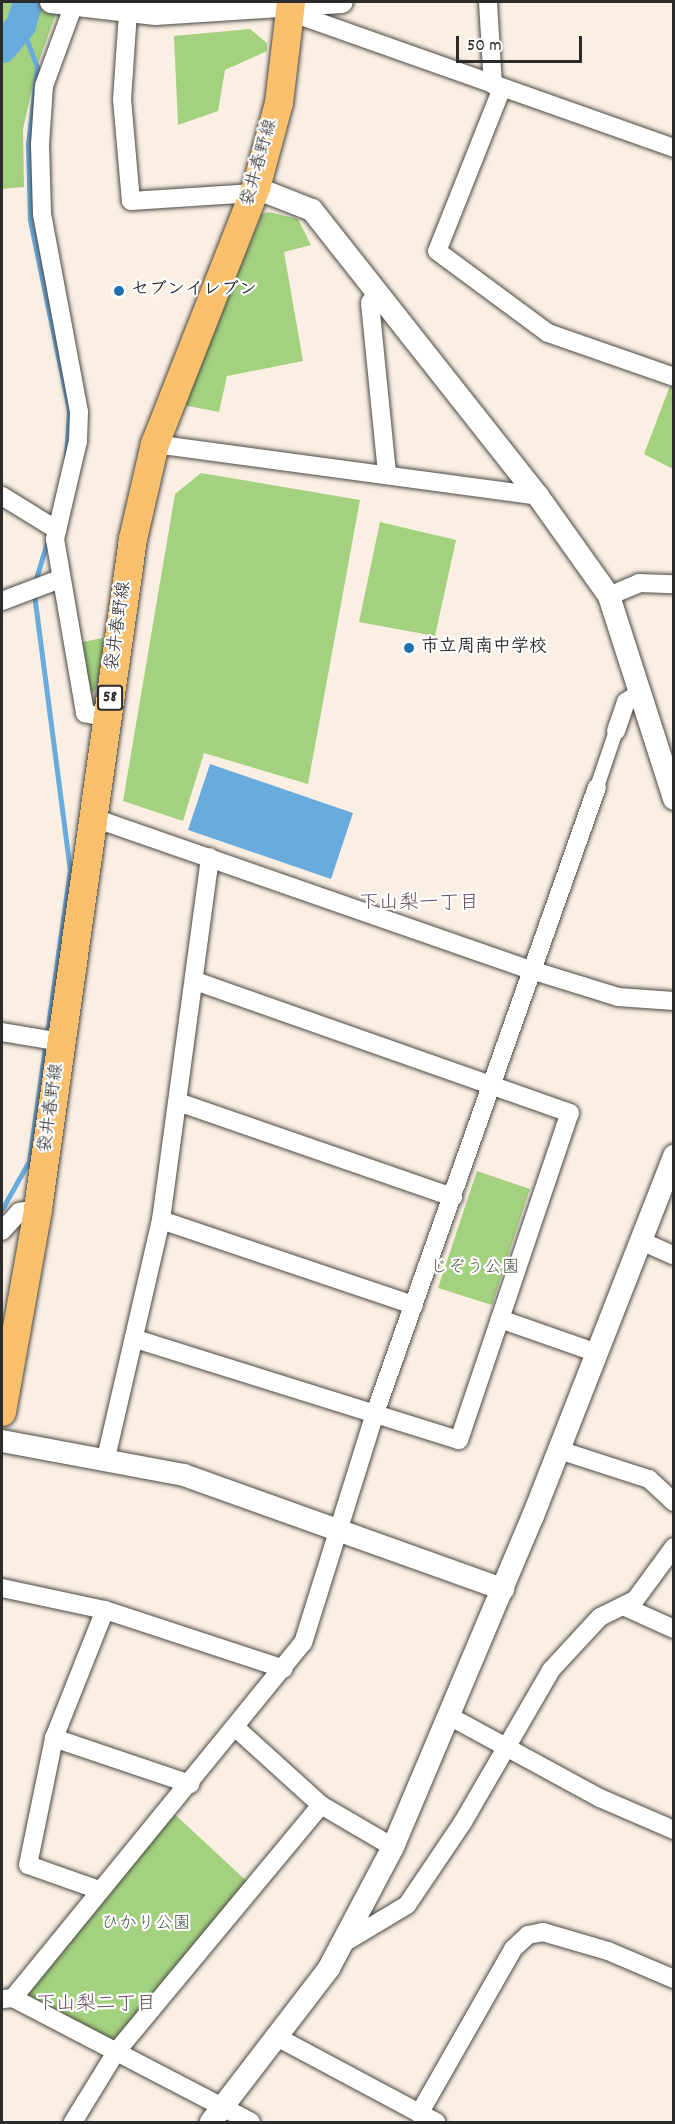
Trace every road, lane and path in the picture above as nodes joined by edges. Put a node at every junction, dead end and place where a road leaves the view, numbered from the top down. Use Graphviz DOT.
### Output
graph roads {
  1 [pos="51,2"];
  2 [pos="342,2"];
  3 [pos="488,2"];
  4 [pos="291,6"];
  5 [pos="73,7"];
  6 [pos="128,12"];
  7 [pos="498,86"];
  8 [pos="674,148"];
  9 [pos="255,190"];
  10 [pos="375,295"];
  11 [pos="674,377"];
  12 [pos="155,444"];
  13 [pos="387,474"];
  14 [pos="538,495"];
  15 [pos="2,496"];
  16 [pos="57,530"];
  17 [pos="60,579"];
  18 [pos="674,584"];
  19 [pos="609,596"];
  20 [pos="2,601"];
  21 [pos="642,691"];
  22 [pos="107,718"];
  23 [pos="616,731"];
  24 [pos="597,788"];
  25 [pos="674,799"];
  26 [pos="94,818"];
  27 [pos="210,857"];
  28 [pos="531,970"];
  29 [pos="195,981"];
  30 [pos="674,1001"];
  31 [pos="2,1032"];
  32 [pos="62,1042"];
  33 [pos="492,1087"];
  34 [pos="181,1103"];
  35 [pos="674,1156"];
  36 [pos="453,1197"];
  37 [pos="38,1209"];
  38 [pos="161,1220"];
  39 [pos="2,1231"];
  40 [pos="641,1241"];
  41 [pos="674,1256"];
  42 [pos="414,1305"];
  43 [pos="500,1319"];
  44 [pos="136,1338"];
  45 [pos="597,1353"];
  46 [pos="2,1413"];
  47 [pos="375,1413"];
  48 [pos="2,1441"];
  49 [pos="559,1450"];
  50 [pos="106,1458"];
  51 [pos="674,1502"];
  52 [pos="335,1529"];
  53 [pos="674,1547"];
  54 [pos="2,1588"];
  55 [pos="503,1589"];
  56 [pos="623,1606"];
  57 [pos="105,1610"];
  58 [pos="674,1629"];
  59 [pos="284,1669"];
  60 [pos="447,1715"];
  61 [pos="236,1728"];
  62 [pos="54,1738"];
  63 [pos="508,1748"];
  64 [pos="189,1784"];
  65 [pos="321,1805"];
  66 [pos="674,1830"];
  67 [pos="393,1847"];
  68 [pos="99,1890"];
  69 [pos="347,1941"];
  70 [pos="674,1979"];
  71 [pos="7,1999"];
  72 [pos="276,2036"];
  73 [pos="116,2052"];
  74 [pos="217,2113"];
  75 [pos="419,2114"];
  76 [pos="74,2122"];
  77 [pos="251,2122"];
  78 [pos="436,2122"];
  1 -- 5 [label="street"];
  2 -- 4 [label="street"];
  3 -- 7 [label="street"];
  4 -- 6 [label="street"];
  4 -- 7 [label="street"];
  4 -- 9 [label="main road, 袋井春野線 / 58"];
  5 -- 6 [label="street"];
  5 -- 16 [label="street"];
  6 -- 9 [label="street"];
  7 -- 8 [label="street"];
  7 -- 11 [label="street"];
  9 -- 10 [label="street"];
  9 -- 12 [label="main road, 袋井春野線 / 58"];
  10 -- 13 [label="street"];
  10 -- 14 [label="street"];
  12 -- 13 [label="street"];
  12 -- 22 [label="main road, 袋井春野線 / 58"];
  13 -- 14 [label="street"];
  14 -- 19 [label="street"];
  15 -- 16 [label="street"];
  16 -- 17 [label="street"];
  17 -- 20 [label="street"];
  17 -- 22 [label="street"];
  18 -- 19 [label="street"];
  19 -- 21 [label="street"];
  21 -- 23 [label="street"];
  21 -- 25 [label="street"];
  22 -- 26 [label="main road, 袋井春野線 / 58"];
  23 -- 24 [label="street"];
  24 -- 28 [label="street"];
  26 -- 27 [label="street"];
  26 -- 32 [label="main road, 袋井春野線 / 58"];
  27 -- 28 [label="street"];
  27 -- 29 [label="street"];
  28 -- 30 [label="street"];
  28 -- 33 [label="street"];
  29 -- 33 [label="street"];
  29 -- 34 [label="street"];
  31 -- 32 [label="street"];
  32 -- 37 [label="main road, 袋井春野線 / 58"];
  33 -- 36 [label="street"];
  33 -- 43 [label="street"];
  34 -- 36 [label="street"];
  34 -- 38 [label="street"];
  35 -- 40 [label="street"];
  36 -- 42 [label="street"];
  37 -- 39 [label="street"];
  37 -- 46 [label="main road, 袋井春野線 / 58"];
  38 -- 42 [label="street"];
  38 -- 44 [label="street"];
  40 -- 41 [label="street"];
  40 -- 45 [label="street"];
  42 -- 47 [label="street"];
  43 -- 45 [label="street"];
  43 -- 47 [label="street"];
  44 -- 47 [label="street"];
  44 -- 50 [label="street"];
  45 -- 49 [label="street"];
  47 -- 52 [label="street"];
  48 -- 50 [label="street"];
  49 -- 51 [label="street"];
  49 -- 55 [label="street"];
  50 -- 52 [label="street"];
  52 -- 55 [label="street"];
  52 -- 59 [label="street"];
  53 -- 56 [label="street"];
  54 -- 57 [label="street"];
  55 -- 60 [label="street"];
  56 -- 58 [label="street"];
  56 -- 63 [label="street"];
  57 -- 59 [label="street"];
  57 -- 62 [label="street"];
  59 -- 61 [label="street"];
  60 -- 63 [label="street"];
  60 -- 67 [label="street"];
  61 -- 64 [label="street"];
  61 -- 65 [label="street"];
  62 -- 64 [label="street"];
  62 -- 68 [label="street"];
  63 -- 66 [label="street"];
  63 -- 69 [label="street"];
  64 -- 68 [label="street"];
  65 -- 67 [label="street"];
  65 -- 73 [label="street"];
  67 -- 69 [label="street"];
  68 -- 71 [label="street"];
  69 -- 72 [label="street"];
  70 -- 75 [label="street"];
  71 -- 73 [label="street"];
  72 -- 74 [label="street"];
  72 -- 75 [label="street"];
  73 -- 74 [label="street"];
  73 -- 76 [label="street"];
  74 -- 77 [label="street"];
  75 -- 78 [label="street"];
}
